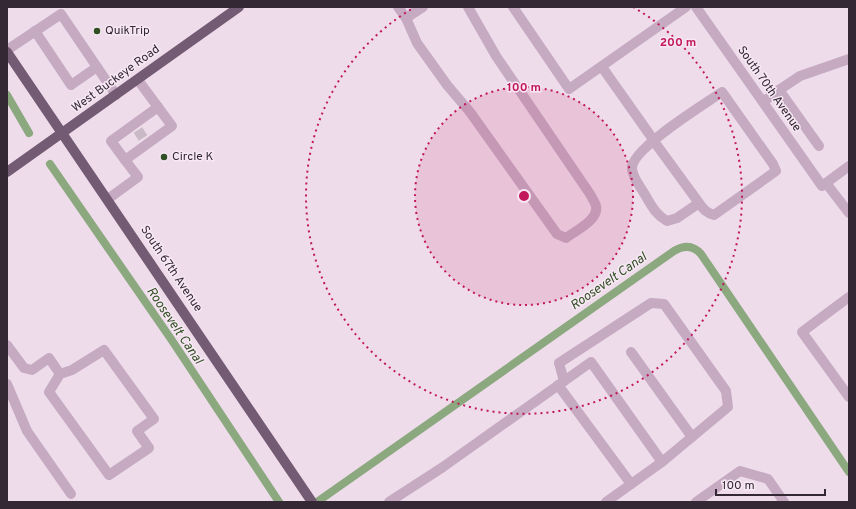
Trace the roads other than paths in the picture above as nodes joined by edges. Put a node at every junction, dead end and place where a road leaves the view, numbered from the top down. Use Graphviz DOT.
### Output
graph roads {
  1 [pos="239,7"];
  2 [pos="398,7"];
  3 [pos="423,7"];
  4 [pos="468,7"];
  5 [pos="513,7"];
  6 [pos="686,7"];
  7 [pos="696,7"];
  8 [pos="64,10"];
  9 [pos="406,18"];
  10 [pos="36,31"];
  11 [pos="7,51"];
  12 [pos="849,59"];
  13 [pos="97,67"];
  14 [pos="602,67"];
  15 [pos="138,80"];
  16 [pos="778,90"];
  17 [pos="116,95"];
  18 [pos="763,102"];
  19 [pos="158,107"];
  20 [pos="63,133"];
  21 [pos="141,134"];
  22 [pos="653,140"];
  23 [pos="819,146"];
  24 [pos="125,160"];
  25 [pos="849,166"];
  26 [pos="7,172"];
  27 [pos="824,185"];
  28 [pos="108,199"];
  29 [pos="699,203"];
  30 [pos="849,213"];
  31 [pos="849,296"];
  32 [pos="7,345"];
  33 [pos="582,348"];
  34 [pos="631,352"];
  35 [pos="591,362"];
  36 [pos="60,374"];
  37 [pos="561,383"];
  38 [pos="7,384"];
  39 [pos="849,397"];
  40 [pos="692,437"];
  41 [pos="662,462"];
  42 [pos="631,484"];
  43 [pos="71,494"];
  44 [pos="309,499"];
  45 [pos="389,502"];
  46 [pos="606,502"];
  47 [pos="696,502"];
  48 [pos="784,502"];
  1 -- 15 [label="main road, West Buckeye Road"];
  2 -- 9 [label="street"];
  3 -- 9 [label="street"];
  4 -- 9 [label="street"];
  5 -- 14 [label="street"];
  6 -- 14 [label="street"];
  7 -- 18 [label="street, South 70th Avenue"];
  8 -- 10 [label="street"];
  8 -- 13 [label="street"];
  10 -- 11 [label="street"];
  10 -- 13 [label="street"];
  11 -- 20 [label="main road, South 67th Avenue"];
  12 -- 16 [label="street"];
  13 -- 17 [label="street"];
  14 -- 22 [label="street"];
  15 -- 17 [label="main road, West Buckeye Road"];
  15 -- 19 [label="street"];
  16 -- 18 [label="street"];
  16 -- 23 [label="street"];
  17 -- 20 [label="main road, West Buckeye Road"];
  18 -- 27 [label="street, South 70th Avenue"];
  19 -- 21 [label="street"];
  19 -- 21 [label="street"];
  20 -- 26 [label="main road, West Buckeye Road"];
  20 -- 28 [label="main road, South 67th Avenue"];
  21 -- 24 [label="street"];
  21 -- 24 [label="street"];
  22 -- 29 [label="street"];
  22 -- 29 [label="street"];
  22 -- 29 [label="street"];
  24 -- 28 [label="street"];
  25 -- 27 [label="street"];
  27 -- 30 [label="street, South 70th Avenue"];
  28 -- 44 [label="main road, South 67th Avenue"];
  31 -- 39 [label="street"];
  32 -- 36 [label="street"];
  33 -- 35 [label="street"];
  33 -- 37 [label="street"];
  33 -- 40 [label="street"];
  34 -- 40 [label="street"];
  35 -- 37 [label="street"];
  35 -- 41 [label="street"];
  36 -- 36 [label="street"];
  37 -- 42 [label="street"];
  37 -- 45 [label="street"];
  38 -- 43 [label="street"];
  40 -- 41 [label="street"];
  41 -- 42 [label="street"];
  42 -- 46 [label="street"];
  47 -- 48 [label="street"];
}
